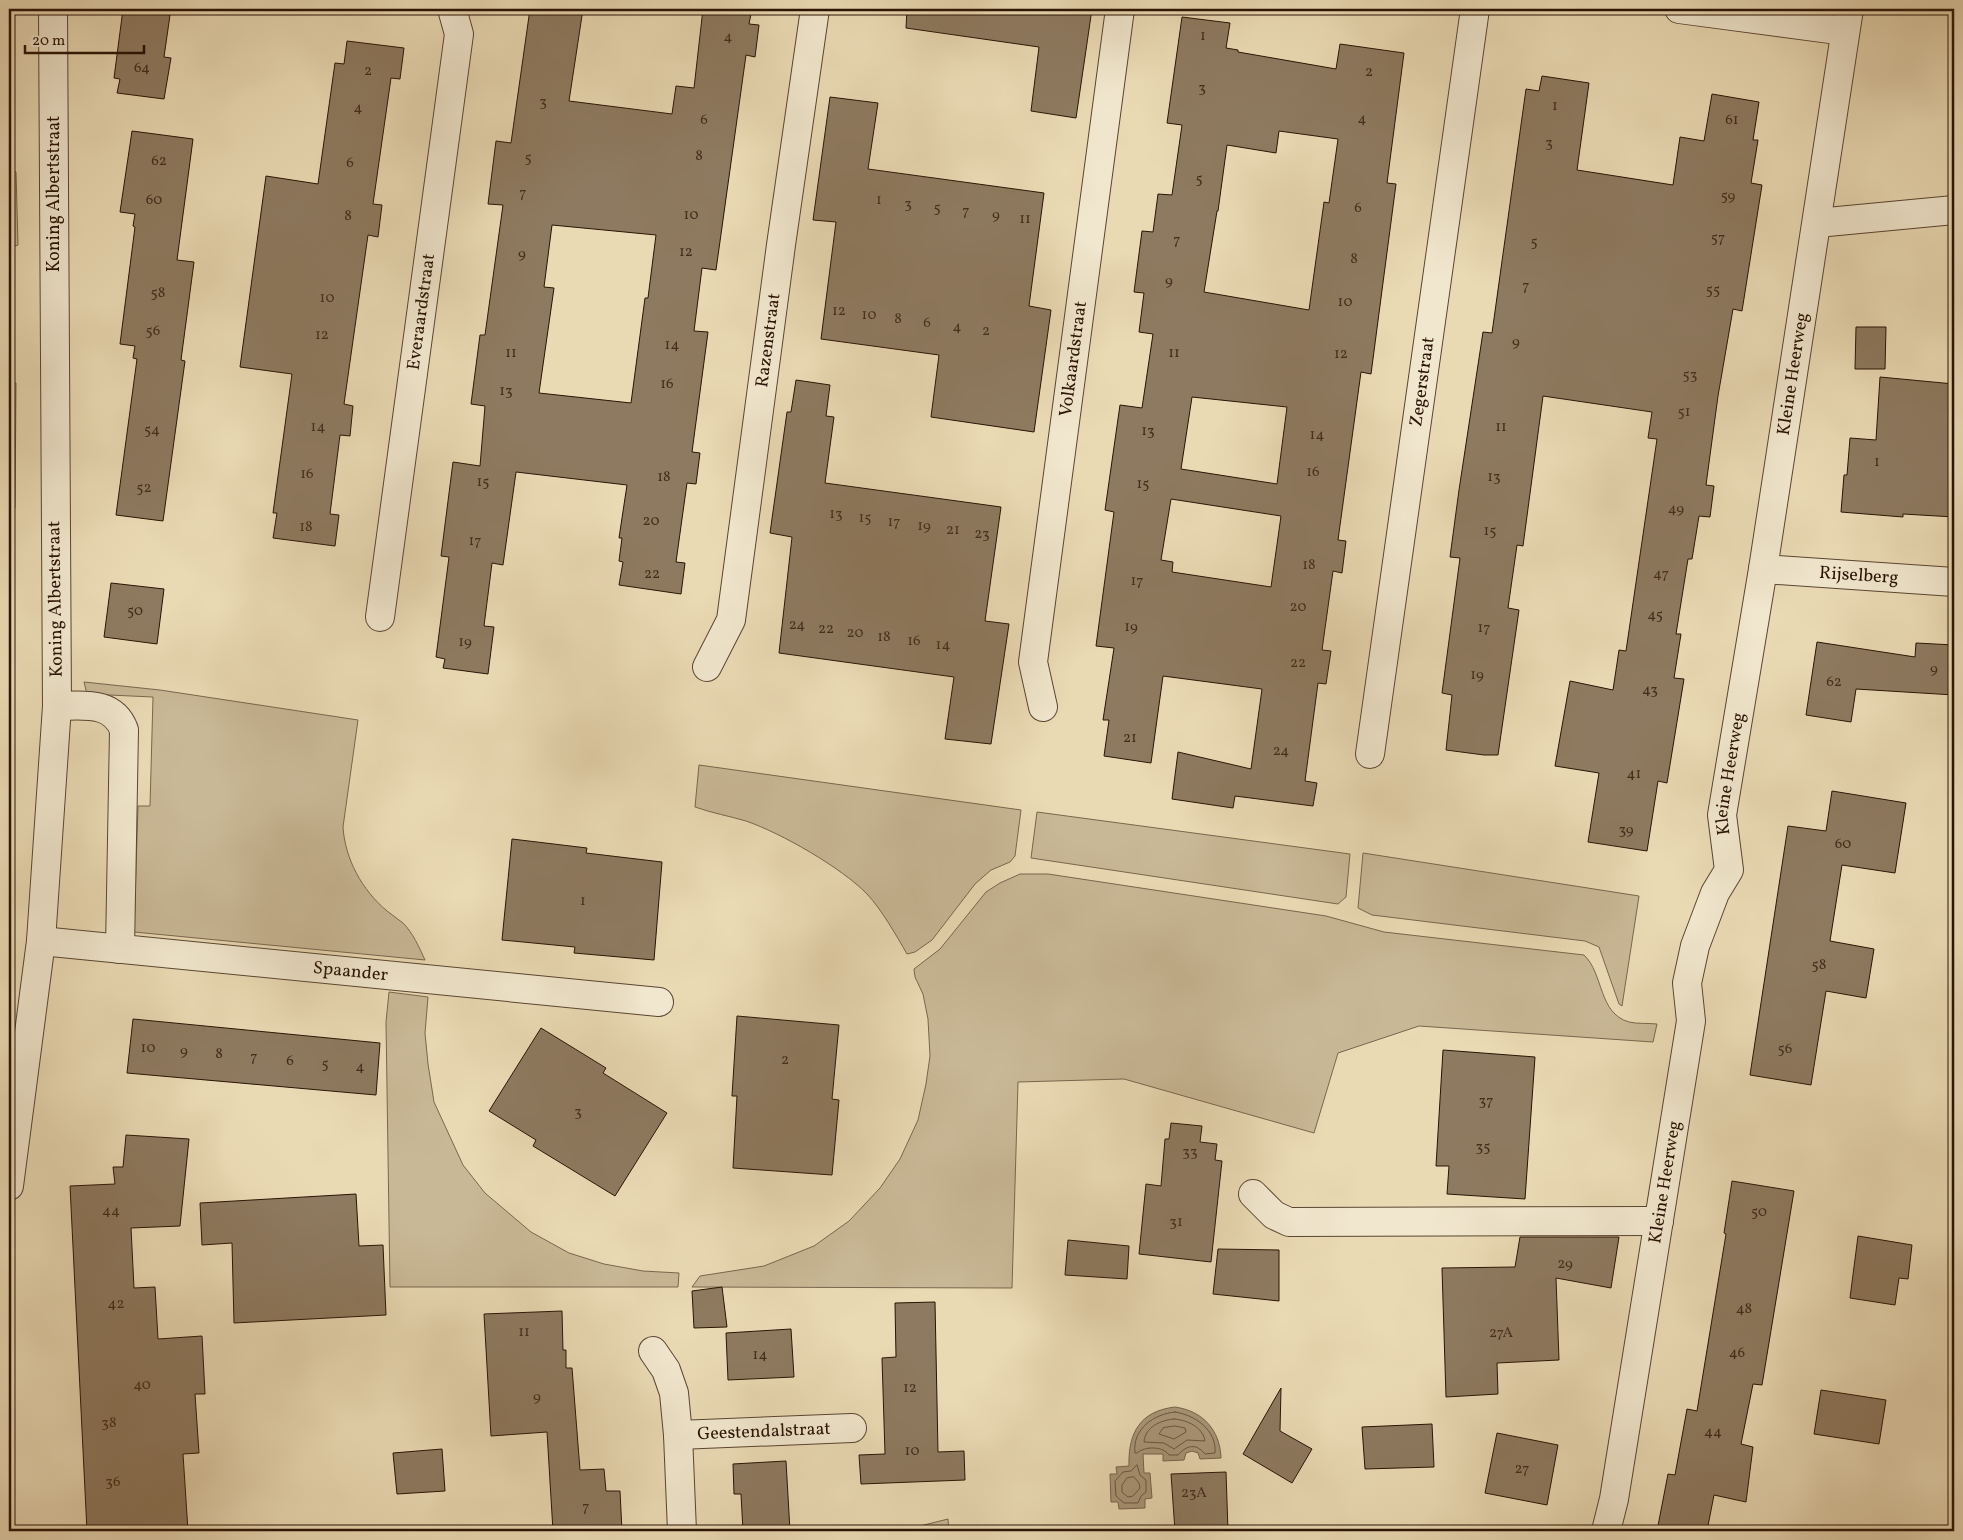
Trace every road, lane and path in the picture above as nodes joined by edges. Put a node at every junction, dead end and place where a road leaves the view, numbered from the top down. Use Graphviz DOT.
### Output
graph roads {
  1 [pos="53,9"];
  2 [pos="452,9"];
  3 [pos="815,9"];
  4 [pos="1120,9"];
  5 [pos="1475,9"];
  6 [pos="1679,9"];
  7 [pos="1847,20"];
  8 [pos="1954,210"];
  9 [pos="1817,224"];
  10 [pos="1763,569"];
  11 [pos="1954,582"];
  12 [pos="380,618"];
  13 [pos="706,667"];
  14 [pos="56,706"];
  15 [pos="1043,707"];
  16 [pos="1370,754"];
  17 [pos="41,941"];
  18 [pos="120,949"];
  19 [pos="659,1002"];
  20 [pos="9,1186"];
  21 [pos="1253,1194"];
  22 [pos="1659,1221"];
  23 [pos="653,1351"];
  24 [pos="852,1428"];
  25 [pos="678,1435"];
  26 [pos="682,1531"];
  27 [pos="1606,1531"];
  1 -- 14 [label="street, Koning Albertstraat"];
  2 -- 12 [label="street, Everaardstraat"];
  3 -- 13 [label="street, Razenstraat"];
  4 -- 15 [label="street, Volkaardstraat"];
  5 -- 16 [label="street, Zegerstraat"];
  6 -- 7 [label="street"];
  7 -- 9 [label="street, Kleine Heerweg"];
  8 -- 9 [label="street"];
  9 -- 10 [label="street, Kleine Heerweg"];
  10 -- 11 [label="street, Rijselberg"];
  10 -- 22 [label="street, Kleine Heerweg"];
  14 -- 17 [label="street, Koning Albertstraat"];
  14 -- 18 [label="street"];
  17 -- 18 [label="street, Spaander"];
  17 -- 20 [label="street, Koning Albertstraat"];
  18 -- 19 [label="street, Spaander"];
  21 -- 22 [label="street"];
  22 -- 27 [label="street, Kleine Heerweg"];
  23 -- 25 [label="street, Geestendalstraat"];
  24 -- 25 [label="street, Geestendalstraat"];
  25 -- 26 [label="street, Geestendalstraat"];
}
